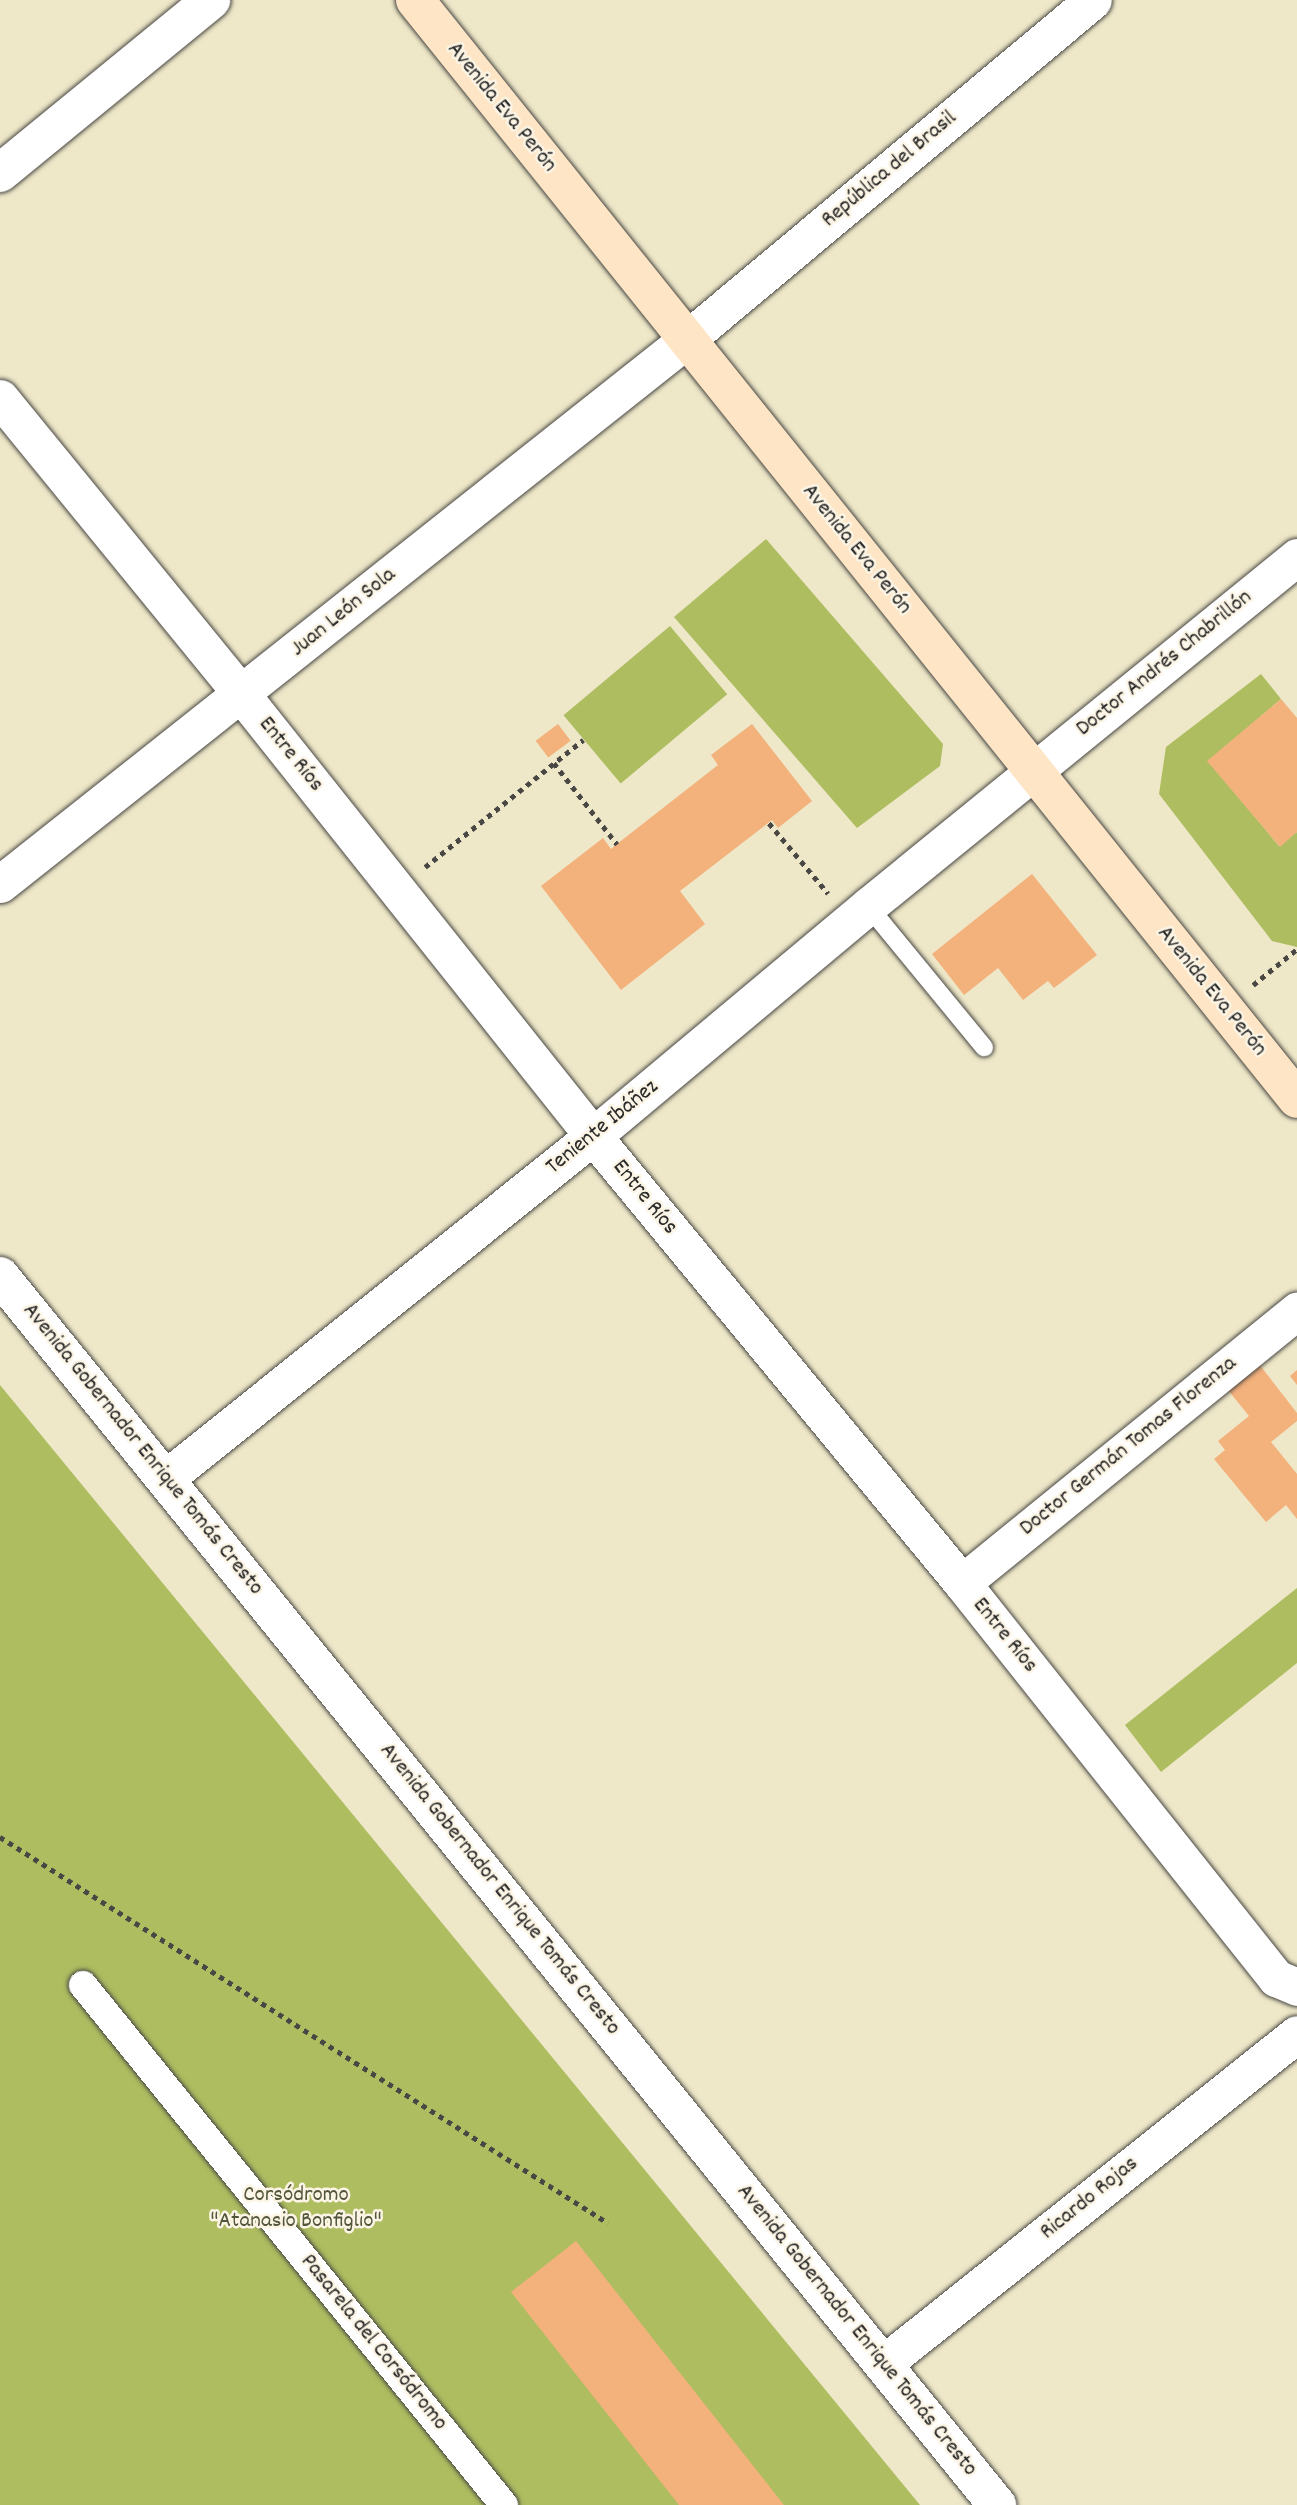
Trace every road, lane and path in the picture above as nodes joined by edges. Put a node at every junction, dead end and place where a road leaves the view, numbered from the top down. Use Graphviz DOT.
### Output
graph roads {
  1 [pos="211,0"];
  2 [pos="415,0"];
  3 [pos="1093,0"];
  4 [pos="0,173"];
  5 [pos="686,340"];
  6 [pos="0,398"];
  7 [pos="1297,557"];
  8 [pos="242,695"];
  9 [pos="583,740"];
  10 [pos="554,763"];
  11 [pos="1034,770"];
  12 [pos="769,823"];
  13 [pos="617,844"];
  14 [pos="0,884"];
  15 [pos="398,890"];
  16 [pos="860,913"];
  17 [pos="1297,948"];
  18 [pos="1225,1008"];
  19 [pos="984,1047"];
  20 [pos="1297,1099"];
  21 [pos="593,1136"];
  22 [pos="0,1276"];
  23 [pos="1297,1311"];
  24 [pos="166,1478"];
  25 [pos="961,1583"];
  26 [pos="0,1837"];
  27 [pos="83,1984"];
  28 [pos="1297,1987"];
  29 [pos="1297,2034"];
  30 [pos="608,2223"];
  31 [pos="883,2364"];
  32 [pos="504,2505"];
  33 [pos="997,2505"];
  1 -- 4 [label="street"];
  2 -- 5 [label="main road, Avenida Eva Perón"];
  3 -- 5 [label="street, República del Brasil"];
  5 -- 8 [label="street, Juan León Sola"];
  5 -- 11 [label="main road, Avenida Eva Perón"];
  6 -- 8 [label="street, Entre Ríos"];
  7 -- 11 [label="street, Doctor Andrés Chabrillón"];
  8 -- 14 [label="street, Juan León Sola"];
  8 -- 15 [label="street, Entre Ríos"];
  9 -- 10 [label="path"];
  10 -- 13 [label="path"];
  10 -- 15 [label="path"];
  11 -- 16 [label="street, Teniente Ibáñez"];
  11 -- 18 [label="main road, Avenida Eva Perón"];
  12 -- 16 [label="path"];
  15 -- 21 [label="street, Entre Ríos"];
  16 -- 19 [label="lane"];
  16 -- 21 [label="street, Teniente Ibáñez"];
  17 -- 18 [label="path"];
  18 -- 20 [label="main road, Avenida Eva Perón"];
  21 -- 24 [label="street, Teniente Ibáñez"];
  21 -- 25 [label="street, Entre Ríos"];
  22 -- 24 [label="street, Avenida Gobernador Enrique Tomás Cresto"];
  23 -- 25 [label="street, Doctor Germán Tomas Florenza"];
  24 -- 31 [label="street, Avenida Gobernador Enrique Tomás Cresto"];
  25 -- 28 [label="street, Entre Ríos"];
  26 -- 30 [label="path"];
  27 -- 32 [label="street, Pasarela del Corsódromo"];
  29 -- 31 [label="street, Ricardo Rojas"];
  31 -- 33 [label="street, Avenida Gobernador Enrique Tomás Cresto"];
}
